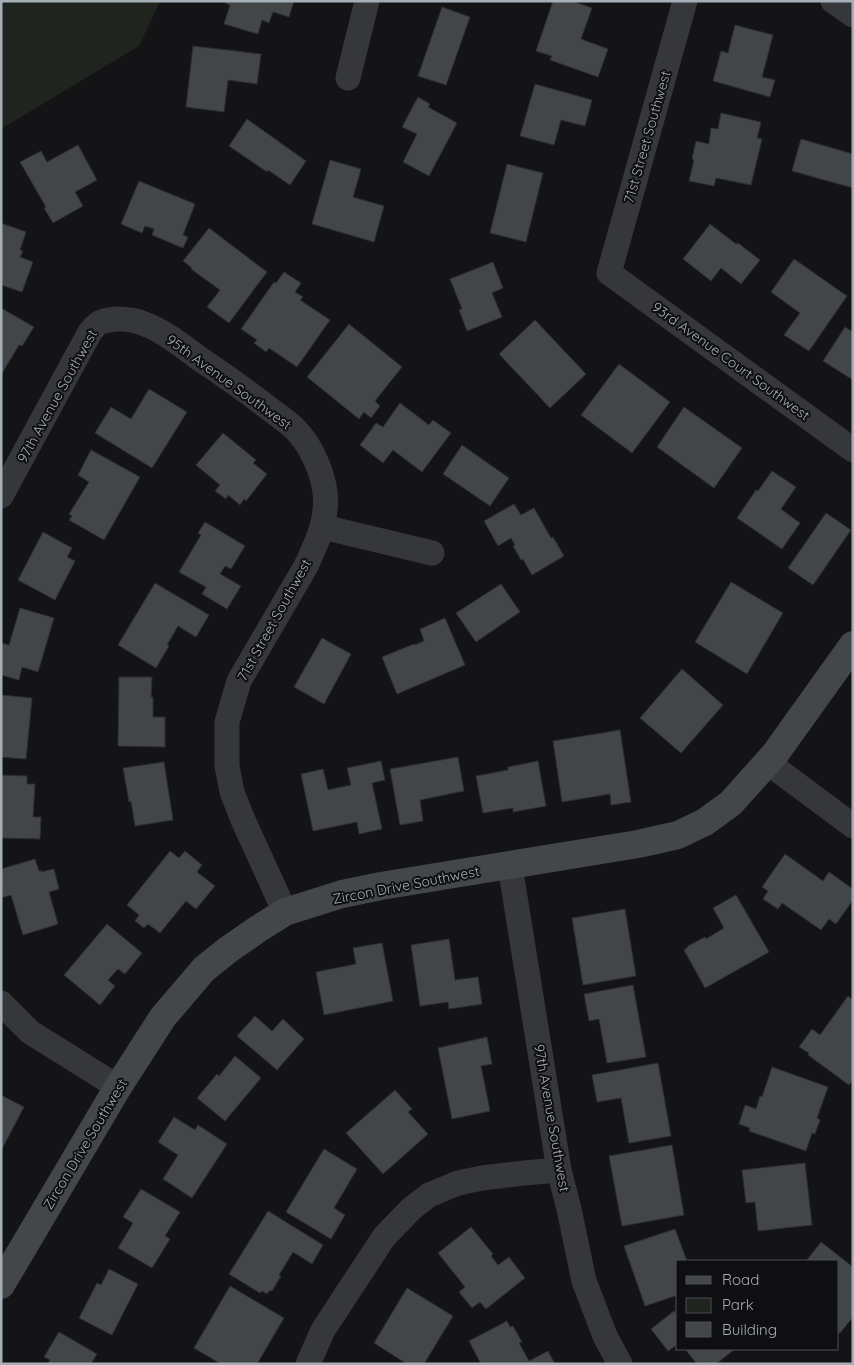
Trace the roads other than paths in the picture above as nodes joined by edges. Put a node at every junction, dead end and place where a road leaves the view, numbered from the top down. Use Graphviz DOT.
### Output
graph roads {
  1 [pos="367,1"];
  2 [pos="685,1"];
  3 [pos="833,1"];
  4 [pos="853,15"];
  5 [pos="348,78"];
  6 [pos="609,273"];
  7 [pos="99,323"];
  8 [pos="853,450"];
  9 [pos="1,496"];
  10 [pos="322,527"];
  11 [pos="432,553"];
  12 [pos="853,645"];
  13 [pos="766,762"];
  14 [pos="853,826"];
  15 [pos="510,866"];
  16 [pos="285,912"];
  17 [pos="1,1003"];
  18 [pos="118,1087"];
  19 [pos="559,1170"];
  20 [pos="1,1285"];
  21 [pos="308,1364"];
  22 [pos="620,1364"];
  1 -- 5 [label="street"];
  2 -- 6 [label="street, 71st Street Southwest"];
  3 -- 4 [label="street"];
  6 -- 8 [label="street, 93rd Avenue Court Southwest"];
  7 -- 9 [label="street, 97th Avenue Southwest"];
  7 -- 10 [label="street, 95th Avenue Southwest"];
  10 -- 11 [label="street"];
  10 -- 16 [label="street, 71st Street Southwest"];
  12 -- 13 [label="street, Zircon Drive Southwest"];
  13 -- 14 [label="street"];
  13 -- 15 [label="street, Zircon Drive Southwest"];
  15 -- 16 [label="street, Zircon Drive Southwest"];
  15 -- 19 [label="street, 97th Avenue Southwest"];
  16 -- 18 [label="street, Zircon Drive Southwest"];
  17 -- 18 [label="street"];
  18 -- 20 [label="street, Zircon Drive Southwest"];
  19 -- 21 [label="street"];
  19 -- 22 [label="street, 97th Avenue Southwest"];
}
